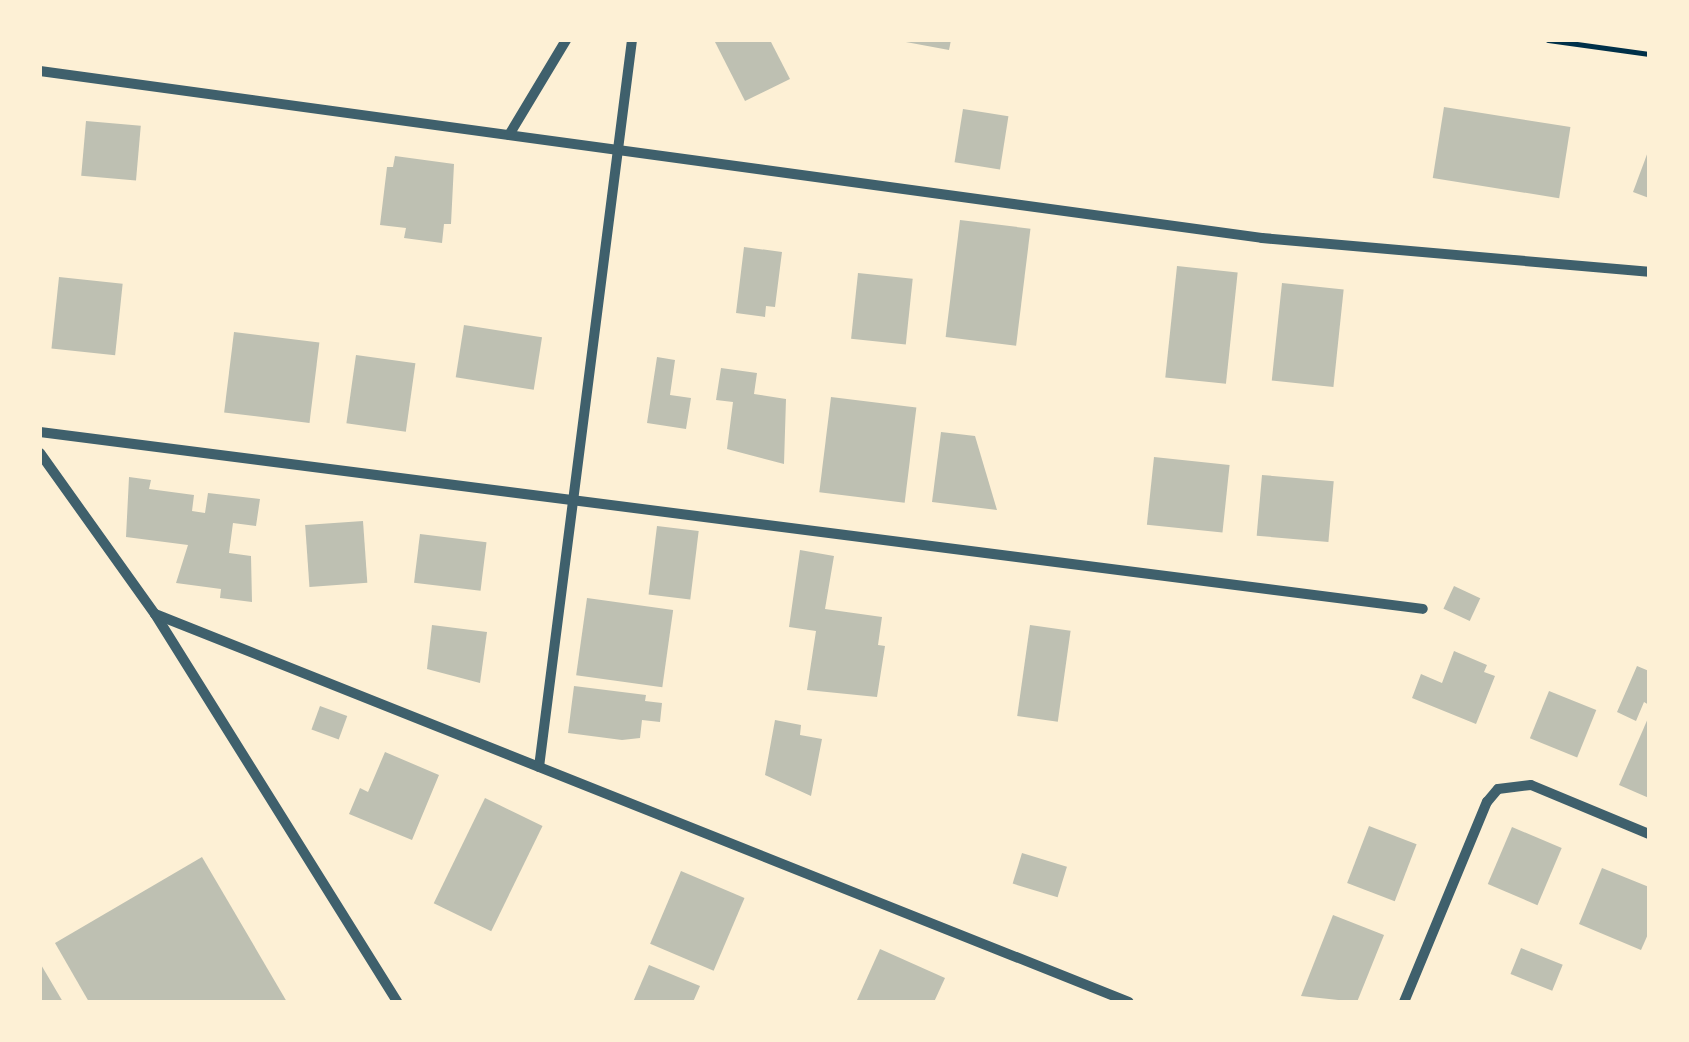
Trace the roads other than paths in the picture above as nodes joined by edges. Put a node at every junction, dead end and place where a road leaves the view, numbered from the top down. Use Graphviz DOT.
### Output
graph roads {
  1 [pos="566,40"];
  2 [pos="632,40"];
  3 [pos="40,71"];
  4 [pos="510,135"];
  5 [pos="616,150"];
  6 [pos="1649,272"];
  7 [pos="40,432"];
  8 [pos="40,454"];
  9 [pos="573,498"];
  10 [pos="1423,609"];
  11 [pos="155,614"];
  12 [pos="540,767"];
  13 [pos="1649,834"];
  14 [pos="397,1002"];
  15 [pos="1129,1002"];
  16 [pos="1404,1002"];
  1 -- 4 [label="street"];
  2 -- 5 [label="street"];
  3 -- 4 [label="street"];
  4 -- 5 [label="street"];
  5 -- 6 [label="street"];
  5 -- 9 [label="street"];
  7 -- 9 [label="street"];
  8 -- 11 [label="street"];
  9 -- 10 [label="street"];
  9 -- 12 [label="street"];
  11 -- 12 [label="street"];
  11 -- 14 [label="street"];
  12 -- 15 [label="street"];
  13 -- 16 [label="street"];
}
